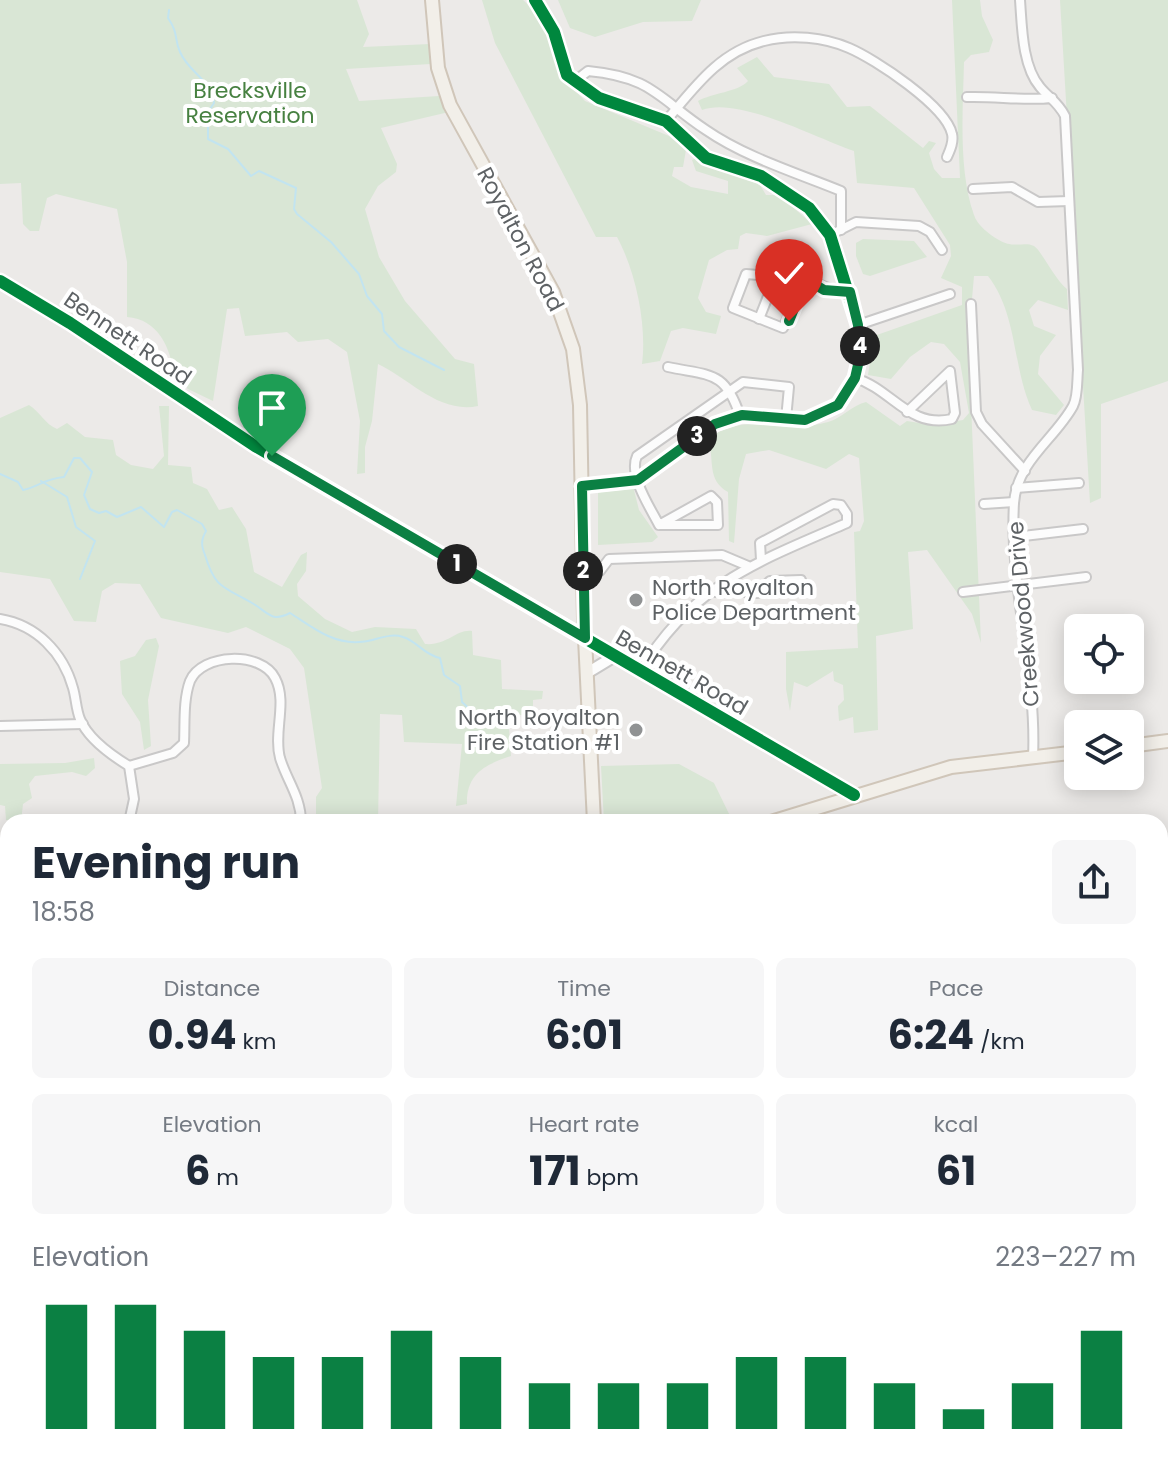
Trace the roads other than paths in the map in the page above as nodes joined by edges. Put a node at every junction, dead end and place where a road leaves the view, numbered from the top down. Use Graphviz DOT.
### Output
graph roads {
  1 [pos="432,0"];
  2 [pos="535,0"];
  3 [pos="1020,0"];
  4 [pos="575,81"];
  5 [pos="967,97"];
  6 [pos="1052,98"];
  7 [pos="678,107"];
  8 [pos="666,121"];
  9 [pos="947,157"];
  10 [pos="973,189"];
  11 [pos="1069,201"];
  12 [pos="841,230"];
  13 [pos="830,235"];
  14 [pos="942,250"];
  15 [pos="776,276"];
  16 [pos="806,279"];
  17 [pos="0,281"];
  18 [pos="850,292"];
  19 [pos="950,294"];
  20 [pos="971,304"];
  21 [pos="759,319"];
  22 [pos="858,325"];
  23 [pos="668,367"];
  24 [pos="855,378"];
  25 [pos="731,389"];
  26 [pos="907,412"];
  27 [pos="740,416"];
  28 [pos="786,419"];
  29 [pos="1025,471"];
  30 [pos="638,480"];
  31 [pos="1079,483"];
  32 [pos="582,486"];
  33 [pos="1016,488"];
  34 [pos="1014,502"];
  35 [pos="984,504"];
  36 [pos="659,525"];
  37 [pos="1083,529"];
  38 [pos="1015,537"];
  39 [pos="761,560"];
  40 [pos="748,566"];
  41 [pos="583,573"];
  42 [pos="1086,577"];
  43 [pos="1018,584"];
  44 [pos="711,592"];
  45 [pos="963,592"];
  46 [pos="757,593"];
  47 [pos="0,619"];
  48 [pos="585,638"];
  49 [pos="615,656"];
  50 [pos="640,672"];
  51 [pos="587,673"];
  52 [pos="83,724"];
  53 [pos="0,726"];
  54 [pos="1168,741"];
  55 [pos="1144,744"];
  56 [pos="1064,754"];
  57 [pos="1033,758"];
  58 [pos="129,766"];
  59 [pos="854,795"];
  60 [pos="131,814"];
  61 [pos="301,814"];
  62 [pos="594,814"];
  63 [pos="796,814"];
  1 -- 32 [label="main road, Royalton Road"];
  2 -- 4 [label="street"];
  3 -- 6 [label="street, Creekwood Drive"];
  4 -- 7 [label="street"];
  4 -- 8 [label="street"];
  5 -- 6 [label="street"];
  6 -- 11 [label="street, Creekwood Drive"];
  7 -- 8 [label="street"];
  7 -- 9 [label="street"];
  7 -- 12 [label="street"];
  8 -- 13 [label="street"];
  10 -- 11 [label="street"];
  11 -- 29 [label="street, Creekwood Drive"];
  12 -- 13 [label="street"];
  12 -- 14 [label="street"];
  13 -- 18 [label="street"];
  15 -- 16 [label="street"];
  15 -- 21 [label="street"];
  15 -- 21 [label="street"];
  16 -- 18 [label="street"];
  16 -- 21 [label="street"];
  17 -- 48 [label="street, Bennett Road"];
  18 -- 22 [label="street"];
  19 -- 22 [label="street"];
  20 -- 29 [label="street"];
  22 -- 24 [label="street"];
  23 -- 25 [label="street"];
  24 -- 26 [label="street"];
  24 -- 28 [label="street"];
  25 -- 27 [label="street"];
  25 -- 28 [label="street"];
  25 -- 30 [label="street"];
  26 -- 26 [label="street"];
  27 -- 28 [label="street"];
  27 -- 30 [label="street"];
  29 -- 33 [label="street, Creekwood Drive"];
  30 -- 32 [label="street"];
  30 -- 36 [label="street"];
  31 -- 33 [label="street"];
  32 -- 41 [label="main road, Royalton Road"];
  33 -- 34 [label="street, Creekwood Drive"];
  34 -- 35 [label="street"];
  34 -- 38 [label="street, Creekwood Drive"];
  36 -- 36 [label="street"];
  37 -- 38 [label="street"];
  38 -- 43 [label="street, Creekwood Drive"];
  39 -- 39 [label="street"];
  39 -- 40 [label="street"];
  40 -- 41 [label="street"];
  40 -- 44 [label="street"];
  41 -- 48 [label="main road, Royalton Road"];
  42 -- 43 [label="street"];
  43 -- 45 [label="street"];
  43 -- 57 [label="street, Creekwood Drive"];
  44 -- 46 [label="street"];
  44 -- 50 [label="street"];
  46 -- 46 [label="street"];
  47 -- 52 [label="street"];
  48 -- 49 [label="street, Bennett Road"];
  48 -- 51 [label="main road, Royalton Road"];
  49 -- 50 [label="street, Bennett Road"];
  49 -- 51 [label="street"];
  50 -- 59 [label="street, Bennett Road"];
  51 -- 62 [label="main road, Royalton Road"];
  52 -- 53 [label="street"];
  52 -- 58 [label="street"];
  54 -- 55 [label="main road"];
  56 -- 57 [label="main road"];
  57 -- 59 [label="main road"];
  58 -- 60 [label="street"];
  58 -- 61 [label="street"];
  59 -- 63 [label="main road"];
}
